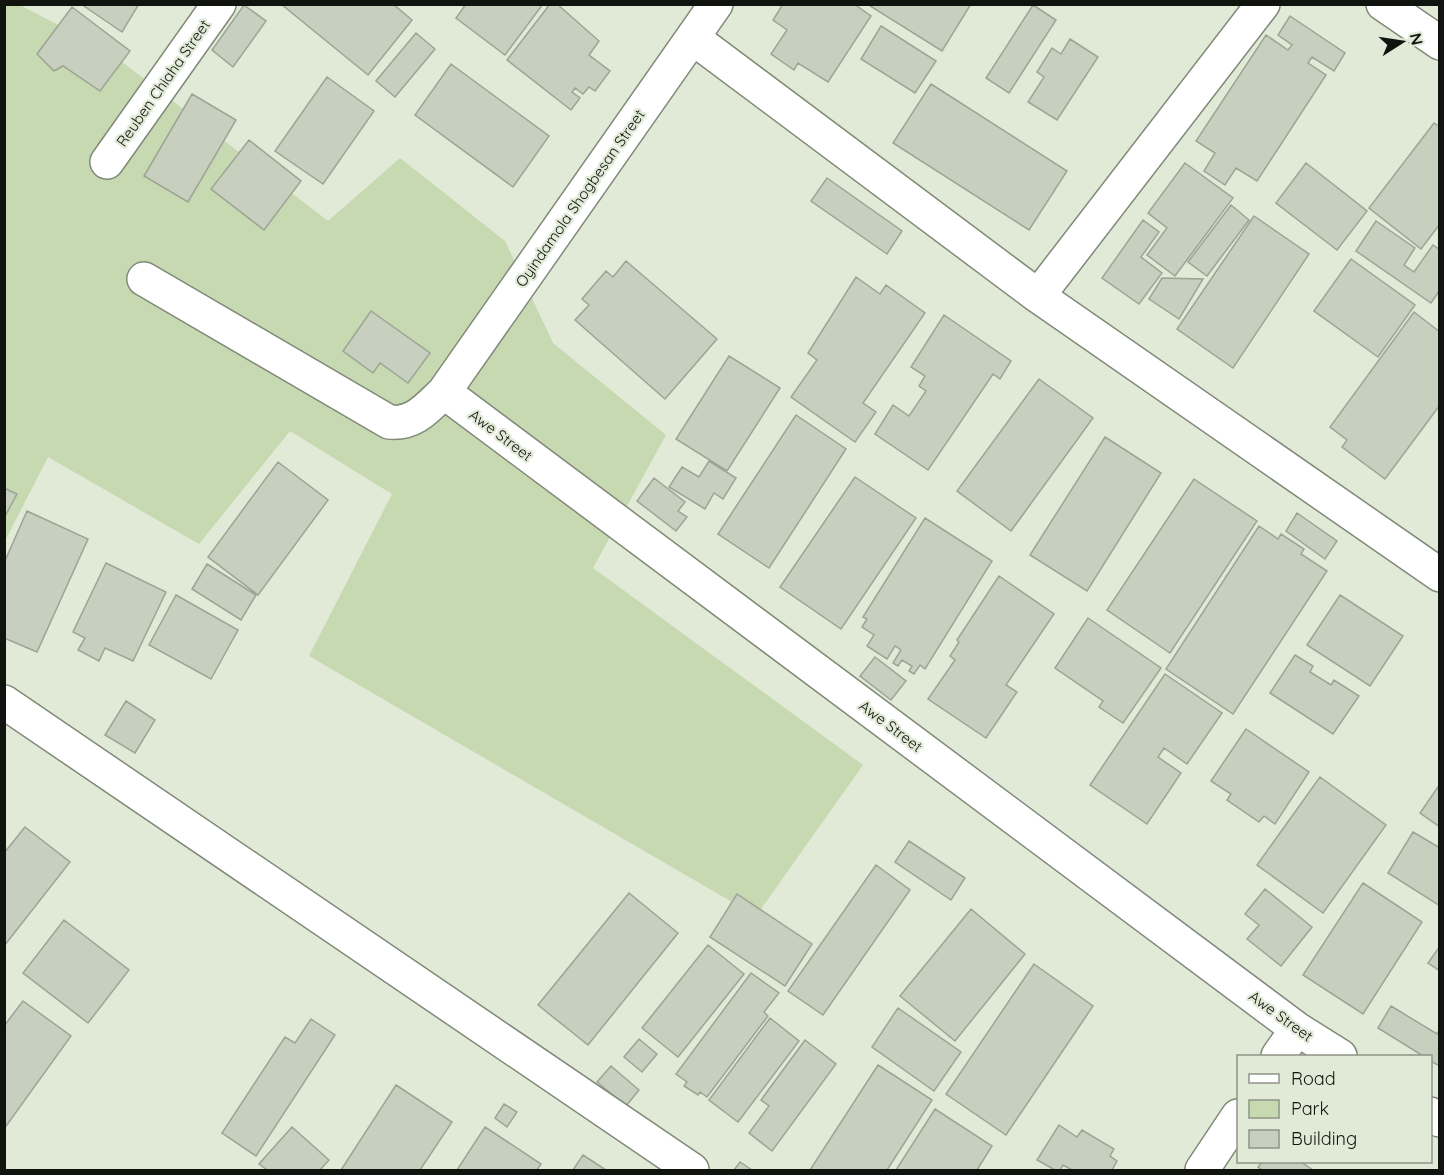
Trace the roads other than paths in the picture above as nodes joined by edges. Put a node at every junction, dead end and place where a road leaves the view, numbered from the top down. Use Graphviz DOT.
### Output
graph roads {
  1 [pos="219,4"];
  2 [pos="716,4"];
  3 [pos="1263,4"];
  4 [pos="1383,4"];
  5 [pos="693,38"];
  6 [pos="1440,43"];
  7 [pos="107,162"];
  8 [pos="144,279"];
  9 [pos="1038,296"];
  10 [pos="444,392"];
  11 [pos="1440,575"];
  12 [pos="4,702"];
  13 [pos="1297,1029"];
  14 [pos="1279,1055"];
  15 [pos="1338,1055"];
  16 [pos="1237,1119"];
  17 [pos="692,1170"];
  18 [pos="1202,1170"];
  1 -- 7 [label="street, Reuben Chiaha Street"];
  2 -- 5 [label="street, Oyindamola Shogbesan Street"];
  3 -- 9 [label="street"];
  4 -- 6 [label="street"];
  5 -- 9 [label="street"];
  5 -- 10 [label="street, Oyindamola Shogbesan Street"];
  8 -- 10 [label="street, Oyindamola Shogbesan Street"];
  9 -- 11 [label="street"];
  10 -- 13 [label="street, Awe Street"];
  12 -- 17 [label="street"];
  13 -- 14 [label="street"];
  13 -- 15 [label="street, Awe Street"];
  16 -- 18 [label="street"];
}
